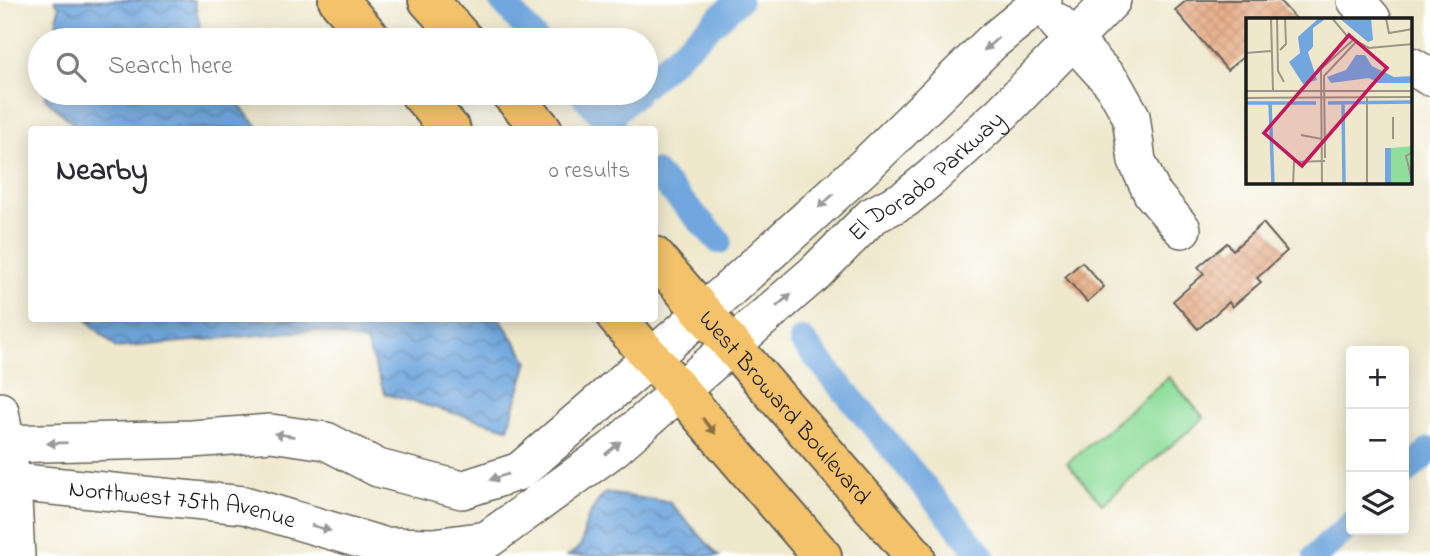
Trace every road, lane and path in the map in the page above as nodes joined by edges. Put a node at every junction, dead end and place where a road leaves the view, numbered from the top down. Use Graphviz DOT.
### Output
graph roads {
  1 [pos="338,0"];
  2 [pos="428,0"];
  3 [pos="1112,0"];
  4 [pos="1356,0"];
  5 [pos="1041,1"];
  6 [pos="1371,18"];
  7 [pos="362,28"];
  8 [pos="453,28"];
  9 [pos="1072,38"];
  10 [pos="1412,67"];
  11 [pos="964,69"];
  12 [pos="1430,76"];
  13 [pos="429,105"];
  14 [pos="520,105"];
  15 [pos="1003,112"];
  16 [pos="448,126"];
  17 [pos="539,126"];
  18 [pos="1182,229"];
  19 [pos="786,238"];
  20 [pos="658,260"];
  21 [pos="816,272"];
  22 [pos="704,312"];
  23 [pos="620,322"];
  24 [pos="733,345"];
  25 [pos="651,358"];
  26 [pos="681,390"];
  27 [pos="3,427"];
  28 [pos="541,453"];
  29 [pos="12,482"];
  30 [pos="565,484"];
  31 [pos="16,556"];
  32 [pos="822,556"];
  33 [pos="915,556"];
  1 -- 7 [label="main road"];
  2 -- 8 [label="main road"];
  3 -- 9 [label="street, El Dorado Parkway"];
  4 -- 6 [label="street"];
  5 -- 9 [label="street"];
  5 -- 11 [label="street, El Dorado Parkway, one-way"];
  9 -- 15 [label="street, El Dorado Parkway"];
  9 -- 18 [label="street"];
  10 -- 12 [label="street"];
  11 -- 15 [label="street"];
  11 -- 19 [label="street, El Dorado Parkway, one-way"];
  13 -- 16 [label="main road"];
  14 -- 17 [label="main road"];
  15 -- 21 [label="street, El Dorado Parkway"];
  19 -- 21 [label="street"];
  19 -- 22 [label="street, El Dorado Parkway"];
  20 -- 22 [label="main road, West Broward Boulevard"];
  24 -- 21 [label="street, El Dorado Parkway, one-way"];
  22 -- 24 [label="main road, West Broward Boulevard"];
  22 -- 25 [label="street, Northwest 75th Avenue"];
  23 -- 25 [label="main road"];
  24 -- 26 [label="street, Northwest 75th Avenue"];
  24 -- 33 [label="main road, West Broward Boulevard"];
  25 -- 26 [label="main road"];
  25 -- 28 [label="street, Northwest 75th Avenue"];
  30 -- 26 [label="street, Northwest 75th Avenue, one-way"];
  26 -- 32 [label="main road, one-way"];
  28 -- 27 [label="street, Northwest 75th Avenue, one-way"];
  27 -- 29 [label="street"];
  28 -- 30 [label="street"];
  29 -- 30 [label="street, Northwest 75th Avenue, one-way"];
  29 -- 31 [label="street"];
}
